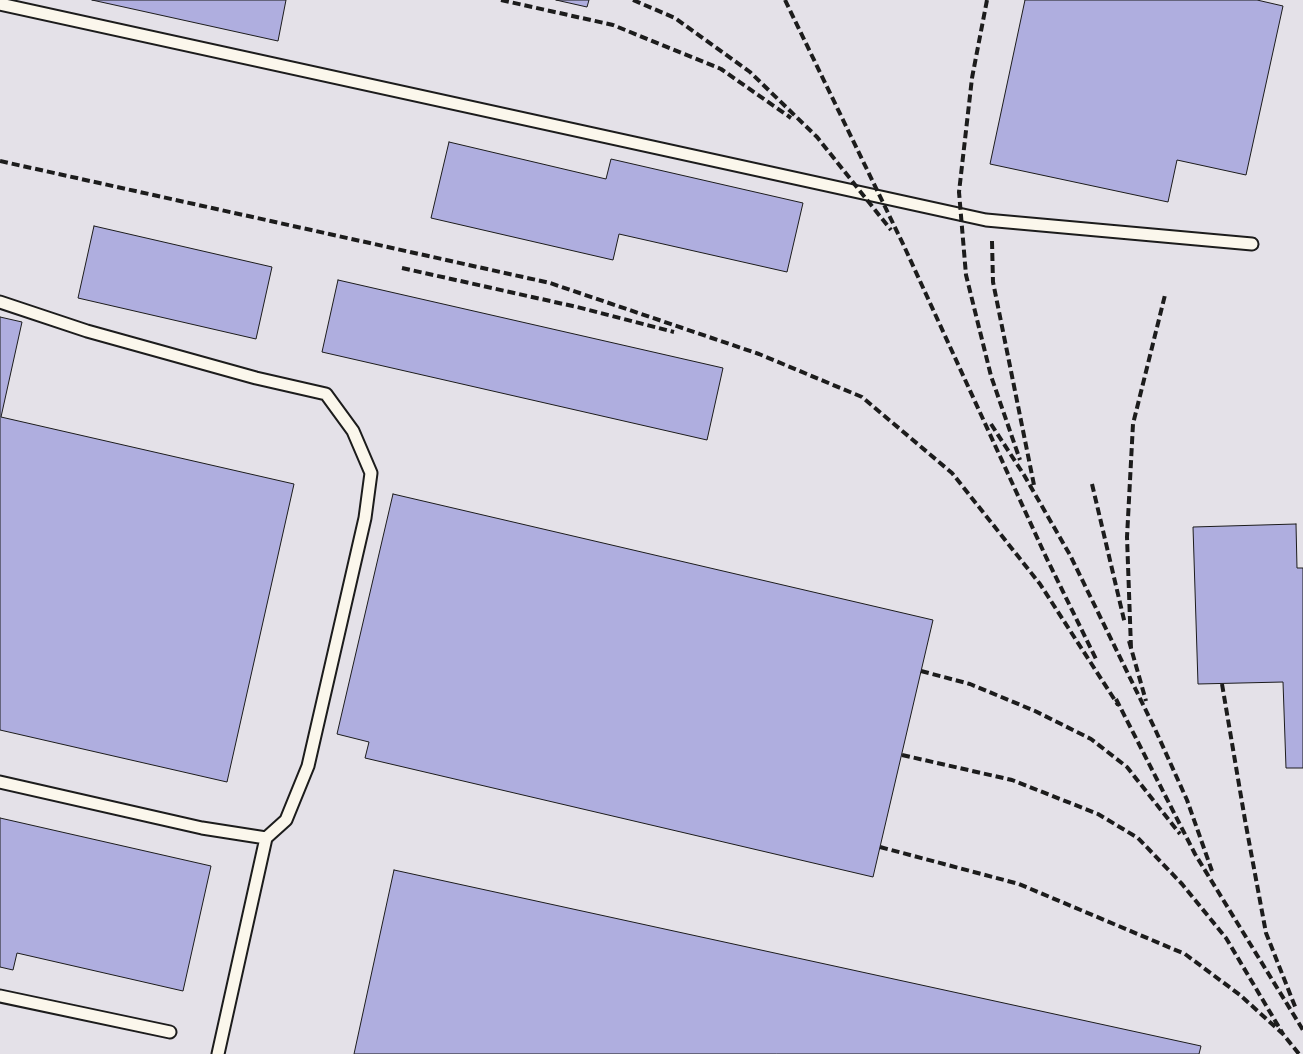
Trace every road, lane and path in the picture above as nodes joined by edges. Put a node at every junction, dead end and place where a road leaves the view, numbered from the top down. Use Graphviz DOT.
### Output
graph roads {
  1 [pos="0,4"];
  2 [pos="1252,244"];
  3 [pos="0,302"];
  4 [pos="0,782"];
  5 [pos="266,838"];
  6 [pos="0,996"];
  7 [pos="170,1032"];
  8 [pos="218,1054"];
  1 -- 2 [label="lane"];
  3 -- 5 [label="lane"];
  4 -- 5 [label="lane"];
  5 -- 8 [label="lane"];
  6 -- 7 [label="lane"];
}
